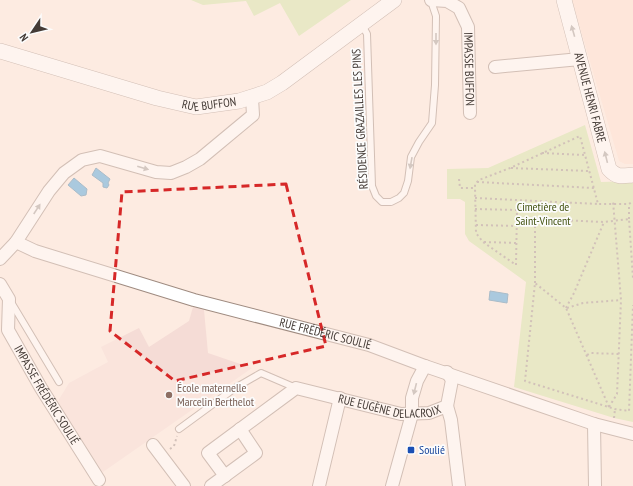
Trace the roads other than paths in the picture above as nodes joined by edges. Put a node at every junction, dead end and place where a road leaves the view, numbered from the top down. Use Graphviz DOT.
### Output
graph roads {
  1 [pos="394,0"];
  2 [pos="431,0"];
  3 [pos="564,0"];
  4 [pos="362,25"];
  5 [pos="0,51"];
  6 [pos="580,59"];
  7 [pos="496,67"];
  8 [pos="252,98"];
  9 [pos="470,113"];
  10 [pos="633,175"];
  11 [pos="16,242"];
  12 [pos="0,259"];
  13 [pos="0,284"];
  14 [pos="9,299"];
  15 [pos="425,366"];
  16 [pos="447,372"];
  17 [pos="58,382"];
  18 [pos="296,388"];
  19 [pos="340,398"];
  20 [pos="447,406"];
  21 [pos="412,414"];
  22 [pos="594,424"];
  23 [pos="180,429"];
  24 [pos="240,429"];
  25 [pos="633,434"];
  26 [pos="154,445"];
  27 [pos="225,476"];
  28 [pos="98,480"];
  29 [pos="178,484"];
  30 [pos="211,486"];
  31 [pos="319,486"];
  32 [pos="392,486"];
  33 [pos="459,486"];
  34 [pos="595,486"];
  1 -- 4 [label="street, RUE BUFFON"];
  2 -- 4 [label="lane, RÉSIDENCE GRAZAILLES LES PINS, one-way"];
  2 -- 9 [label="street, IMPASSE BUFFON"];
  6 -- 3 [label="street, AVENUE HENRI FABRE, one-way"];
  4 -- 8 [label="street, RUE BUFFON"];
  5 -- 8 [label="street, RUE BUFFON"];
  6 -- 7 [label="street"];
  10 -- 6 [label="street, AVENUE HENRI FABRE, one-way"];
  11 -- 8 [label="street, one-way"];
  11 -- 12 [label="street"];
  11 -- 15 [label="street, RUE FRÉDÉRIC SOULIÉ"];
  13 -- 14 [label="street"];
  14 -- 17 [label="lane"];
  14 -- 28 [label="street, IMPASSE FRÉDÉRIC SOULIÉ"];
  15 -- 16 [label="street, RUE FRÉDÉRIC SOULIÉ"];
  15 -- 21 [label="street, one-way"];
  16 -- 20 [label="street, RUE EUGÈNE DELACROIX"];
  16 -- 22 [label="street, RUE FRÉDÉRIC SOULIÉ"];
  18 -- 19 [label="street, RUE EUGÈNE DELACROIX"];
  18 -- 23 [label="lane"];
  18 -- 24 [label="street"];
  19 -- 21 [label="street, RUE EUGÈNE DELACROIX"];
  19 -- 31 [label="street"];
  20 -- 21 [label="street, RUE EUGÈNE DELACROIX"];
  20 -- 33 [label="street"];
  21 -- 32 [label="street"];
  22 -- 25 [label="street, RUE FRÉDÉRIC SOULIÉ"];
  22 -- 34 [label="street"];
  24 -- 27 [label="street"];
  24 -- 27 [label="street"];
  26 -- 29 [label="street"];
  27 -- 30 [label="street"];
}
